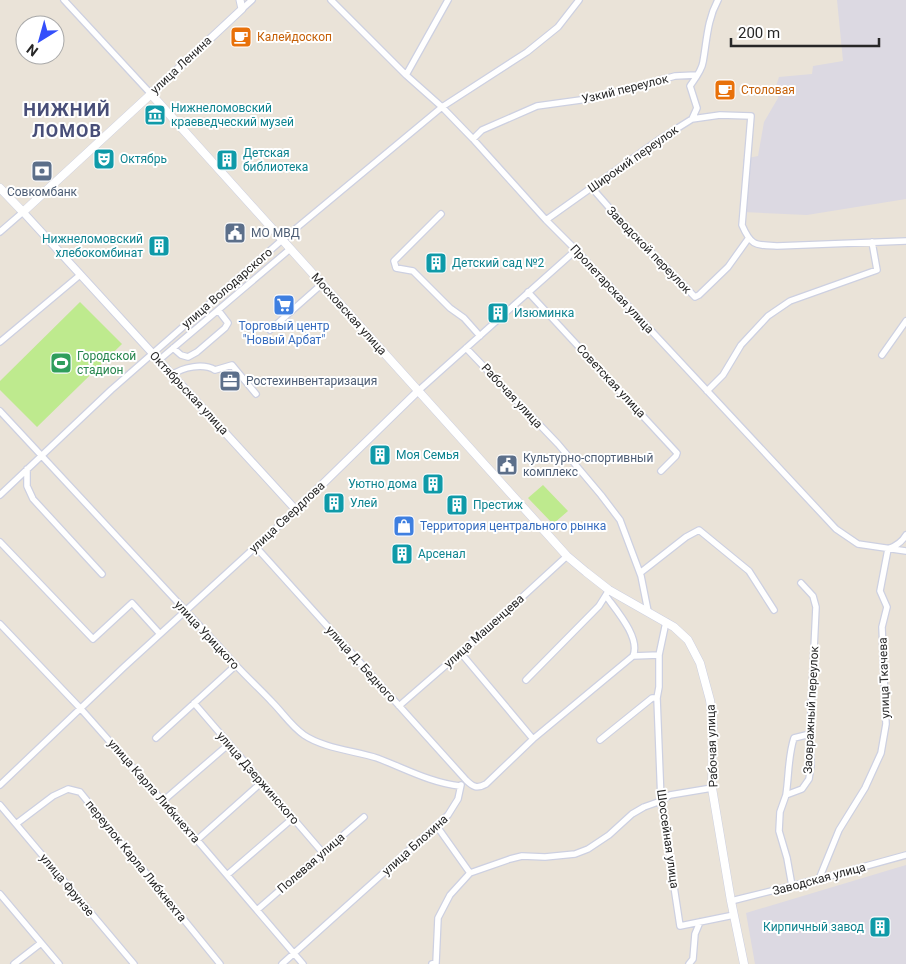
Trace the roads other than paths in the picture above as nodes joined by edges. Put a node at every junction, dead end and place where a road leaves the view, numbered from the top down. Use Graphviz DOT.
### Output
graph roads {
  1 [pos="64,0"];
  2 [pos="240,0"];
  3 [pos="252,0"];
  4 [pos="331,0"];
  5 [pos="448,0"];
  6 [pos="579,0"];
  7 [pos="718,0"];
  8 [pos="242,9"];
  9 [pos="406,75"];
  10 [pos="696,76"];
  11 [pos="150,94"];
  12 [pos="442,107"];
  13 [pos="692,119"];
  14 [pos="473,139"];
  15 [pos="0,188"];
  16 [pos="592,188"];
  17 [pos="23,212"];
  18 [pos="441,214"];
  19 [pos="546,220"];
  20 [pos="0,232"];
  21 [pos="282,240"];
  22 [pos="748,240"];
  23 [pos="906,241"];
  24 [pos="872,242"];
  25 [pos="290,248"];
  26 [pos="576,250"];
  27 [pos="80,275"];
  28 [pos="322,284"];
  29 [pos="528,292"];
  30 [pos="218,310"];
  31 [pos="906,322"];
  32 [pos="270,330"];
  33 [pos="480,336"];
  34 [pos="0,342"];
  35 [pos="173,348"];
  36 [pos="466,348"];
  37 [pos="152,353"];
  38 [pos="882,355"];
  39 [pos="159,360"];
  40 [pos="172,375"];
  41 [pos="707,391"];
  42 [pos="418,392"];
  43 [pos="256,394"];
  44 [pos="0,410"];
  45 [pos="41,456"];
  46 [pos="27,469"];
  47 [pos="662,471"];
  48 [pos="0,495"];
  49 [pos="296,510"];
  50 [pos="906,535"];
  51 [pos="0,542"];
  52 [pos="256,547"];
  53 [pos="888,549"];
  54 [pos="906,551"];
  55 [pos="567,556"];
  56 [pos="640,573"];
  57 [pos="102,574"];
  58 [pos="801,583"];
  59 [pos="607,593"];
  60 [pos="774,610"];
  61 [pos="648,611"];
  62 [pos="186,612"];
  63 [pos="666,622"];
  64 [pos="0,624"];
  65 [pos="160,634"];
  66 [pos="460,652"];
  67 [pos="659,655"];
  68 [pos="633,656"];
  69 [pos="236,666"];
  70 [pos="526,680"];
  71 [pos="657,698"];
  72 [pos="194,703"];
  73 [pos="399,706"];
  74 [pos="81,709"];
  75 [pos="810,734"];
  76 [pos="156,738"];
  77 [pos="533,740"];
  78 [pos="600,740"];
  79 [pos="229,744"];
  80 [pos="466,780"];
  81 [pos="262,782"];
  82 [pos="0,786"];
  83 [pos="460,786"];
  84 [pos="712,788"];
  85 [pos="786,795"];
  86 [pos="163,801"];
  87 [pos="660,802"];
  88 [pos="0,805"];
  89 [pos="364,817"];
  90 [pos="293,818"];
  91 [pos="16,824"];
  92 [pos="436,825"];
  93 [pos="197,840"];
  94 [pos="322,853"];
  95 [pos="906,854"];
  96 [pos="470,873"];
  97 [pos="227,875"];
  98 [pos="819,879"];
  99 [pos="792,886"];
  100 [pos="0,894"];
  101 [pos="731,901"];
  102 [pos="257,910"];
  103 [pos="734,915"];
  104 [pos="700,922"];
  105 [pos="41,943"];
  106 [pos="294,953"];
  107 [pos="14,964"];
  108 [pos="59,964"];
  109 [pos="134,964"];
  110 [pos="220,964"];
  111 [pos="282,964"];
  112 [pos="303,964"];
  113 [pos="432,964"];
  114 [pos="689,964"];
  115 [pos="744,964"];
  1 -- 11 [label="street, Московская улица"];
  2 -- 8 [label="street"];
  3 -- 8 [label="street, улица Ленина"];
  4 -- 9 [label="street, Пролетарская улица"];
  5 -- 9 [label="street"];
  6 -- 12 [label="street, улица Володарского"];
  7 -- 10 [label="street"];
  8 -- 11 [label="street, улица Ленина"];
  9 -- 12 [label="street, Пролетарская улица"];
  10 -- 13 [label="street, Широкий переулок"];
  10 -- 14 [label="street, Узкий переулок"];
  11 -- 17 [label="main road, улица Ленина"];
  11 -- 21 [label="main road, Московская улица"];
  12 -- 14 [label="street, Пролетарская улица"];
  12 -- 21 [label="street, улица Володарского"];
  13 -- 16 [label="street, Широкий переулок"];
  13 -- 22 [label="street"];
  14 -- 19 [label="street, Пролетарская улица"];
  15 -- 17 [label="main road, Октябрьская улица"];
  16 -- 19 [label="street, Широкий переулок"];
  16 -- 22 [label="street, Заводской переулок"];
  17 -- 20 [label="street, улица Ленина"];
  17 -- 27 [label="street, Октябрьская улица"];
  18 -- 33 [label="street"];
  19 -- 26 [label="street, Пролетарская улица"];
  21 -- 25 [label="main road, Московская улица"];
  21 -- 37 [label="street, улица Володарского"];
  22 -- 24 [label="street"];
  23 -- 24 [label="street"];
  24 -- 41 [label="street"];
  25 -- 28 [label="main road, Московская улица"];
  25 -- 30 [label="street"];
  26 -- 29 [label="street, улица Свердлова"];
  26 -- 41 [label="street, Пролетарская улица"];
  27 -- 34 [label="street"];
  27 -- 37 [label="street, Октябрьская улица"];
  28 -- 32 [label="street"];
  28 -- 42 [label="main road, Московская улица"];
  29 -- 33 [label="street, улица Свердлова"];
  29 -- 47 [label="street, Советская улица"];
  30 -- 35 [label="street"];
  30 -- 35 [label="street"];
  31 -- 38 [label="street"];
  33 -- 36 [label="street, улица Свердлова"];
  35 -- 39 [label="street"];
  36 -- 42 [label="street, улица Свердлова"];
  36 -- 56 [label="street, Рабочая улица"];
  37 -- 39 [label="street, Октябрьская улица"];
  37 -- 45 [label="street, улица Володарского"];
  39 -- 40 [label="street, Октябрьская улица"];
  40 -- 43 [label="street"];
  40 -- 49 [label="street, Октябрьская улица"];
  41 -- 53 [label="street, Пролетарская улица"];
  42 -- 49 [label="street, улица Свердлова"];
  42 -- 55 [label="main road, Московская улица"];
  44 -- 45 [label="street, улица Урицкого"];
  45 -- 46 [label="street, улица Володарского"];
  45 -- 62 [label="street, улица Урицкого"];
  46 -- 48 [label="street, улица Володарского"];
  46 -- 57 [label="street"];
  49 -- 52 [label="street, улица Свердлова"];
  50 -- 53 [label="street"];
  51 -- 65 [label="street"];
  52 -- 62 [label="street, улица Свердлова"];
  52 -- 73 [label="street, улица Д. Бедного"];
  53 -- 54 [label="street, Пролетарская улица"];
  53 -- 98 [label="street, улица Ткачева"];
  55 -- 59 [label="main road, Московская улица"];
  55 -- 66 [label="street, улица Машенцева"];
  56 -- 60 [label="street"];
  56 -- 61 [label="street, Рабочая улица"];
  58 -- 75 [label="street, Заовражный переулок"];
  59 -- 61 [label="main road, Московская улица"];
  59 -- 68 [label="street"];
  59 -- 70 [label="street"];
  61 -- 63 [label="main road, Рабочая улица"];
  62 -- 65 [label="street, улица Свердлова"];
  62 -- 69 [label="street, улица Урицкого"];
  63 -- 67 [label="street, Шоссейная улица"];
  63 -- 84 [label="main road, Рабочая улица"];
  64 -- 74 [label="street, улица Карла Либкнехта"];
  65 -- 74 [label="street, улица Свердлова"];
  66 -- 73 [label="street, улица Машенцева"];
  66 -- 77 [label="street"];
  67 -- 68 [label="street"];
  67 -- 71 [label="street, Шоссейная улица"];
  68 -- 77 [label="street"];
  69 -- 72 [label="street"];
  69 -- 83 [label="street, улица Урицкого"];
  71 -- 78 [label="street"];
  71 -- 87 [label="street, Шоссейная улица"];
  72 -- 76 [label="street"];
  72 -- 79 [label="street, улица Дзержинского"];
  73 -- 80 [label="street, улица Д. Бедного"];
  74 -- 82 [label="street, улица Свердлова"];
  74 -- 86 [label="street, улица Карла Либкнехта"];
  75 -- 85 [label="street"];
  75 -- 85 [label="street, Заовражный переулок"];
  77 -- 80 [label="street"];
  79 -- 81 [label="street, улица Дзержинского"];
  79 -- 86 [label="street"];
  80 -- 83 [label="street, улица Блохина"];
  81 -- 90 [label="street, улица Дзержинского"];
  81 -- 93 [label="street"];
  83 -- 92 [label="street, улица Блохина"];
  84 -- 87 [label="street"];
  84 -- 101 [label="main road, Рабочая улица"];
  85 -- 99 [label="street"];
  86 -- 93 [label="street, улица Карла Либкнехта"];
  87 -- 96 [label="street"];
  87 -- 104 [label="street, Шоссейная улица"];
  88 -- 91 [label="street, улица Фрунзе"];
  89 -- 94 [label="street, Полевая улица"];
  90 -- 94 [label="street, улица Дзержинского"];
  90 -- 97 [label="street"];
  91 -- 109 [label="street, улица Фрунзе"];
  91 -- 110 [label="street, переулок Карла Либкнехта"];
  92 -- 96 [label="street"];
  92 -- 106 [label="street, улица Блохина"];
  93 -- 97 [label="street, улица Карла Либкнехта"];
  94 -- 102 [label="street, Полевая улица"];
  95 -- 98 [label="street, Заводская улица"];
  96 -- 113 [label="street"];
  97 -- 102 [label="street, улица Карла Либкнехта"];
  98 -- 99 [label="street, Заводская улица"];
  99 -- 101 [label="street, Заводская улица"];
  100 -- 105 [label="street"];
  101 -- 103 [label="main road"];
  102 -- 106 [label="street, улица Карла Либкнехта"];
  103 -- 104 [label="street, Шоссейная улица"];
  103 -- 115 [label="main road"];
  104 -- 114 [label="street"];
  105 -- 107 [label="street"];
  105 -- 108 [label="street"];
  106 -- 111 [label="street, улица Блохина"];
  106 -- 112 [label="street, улица Карла Либкнехта"];
}
